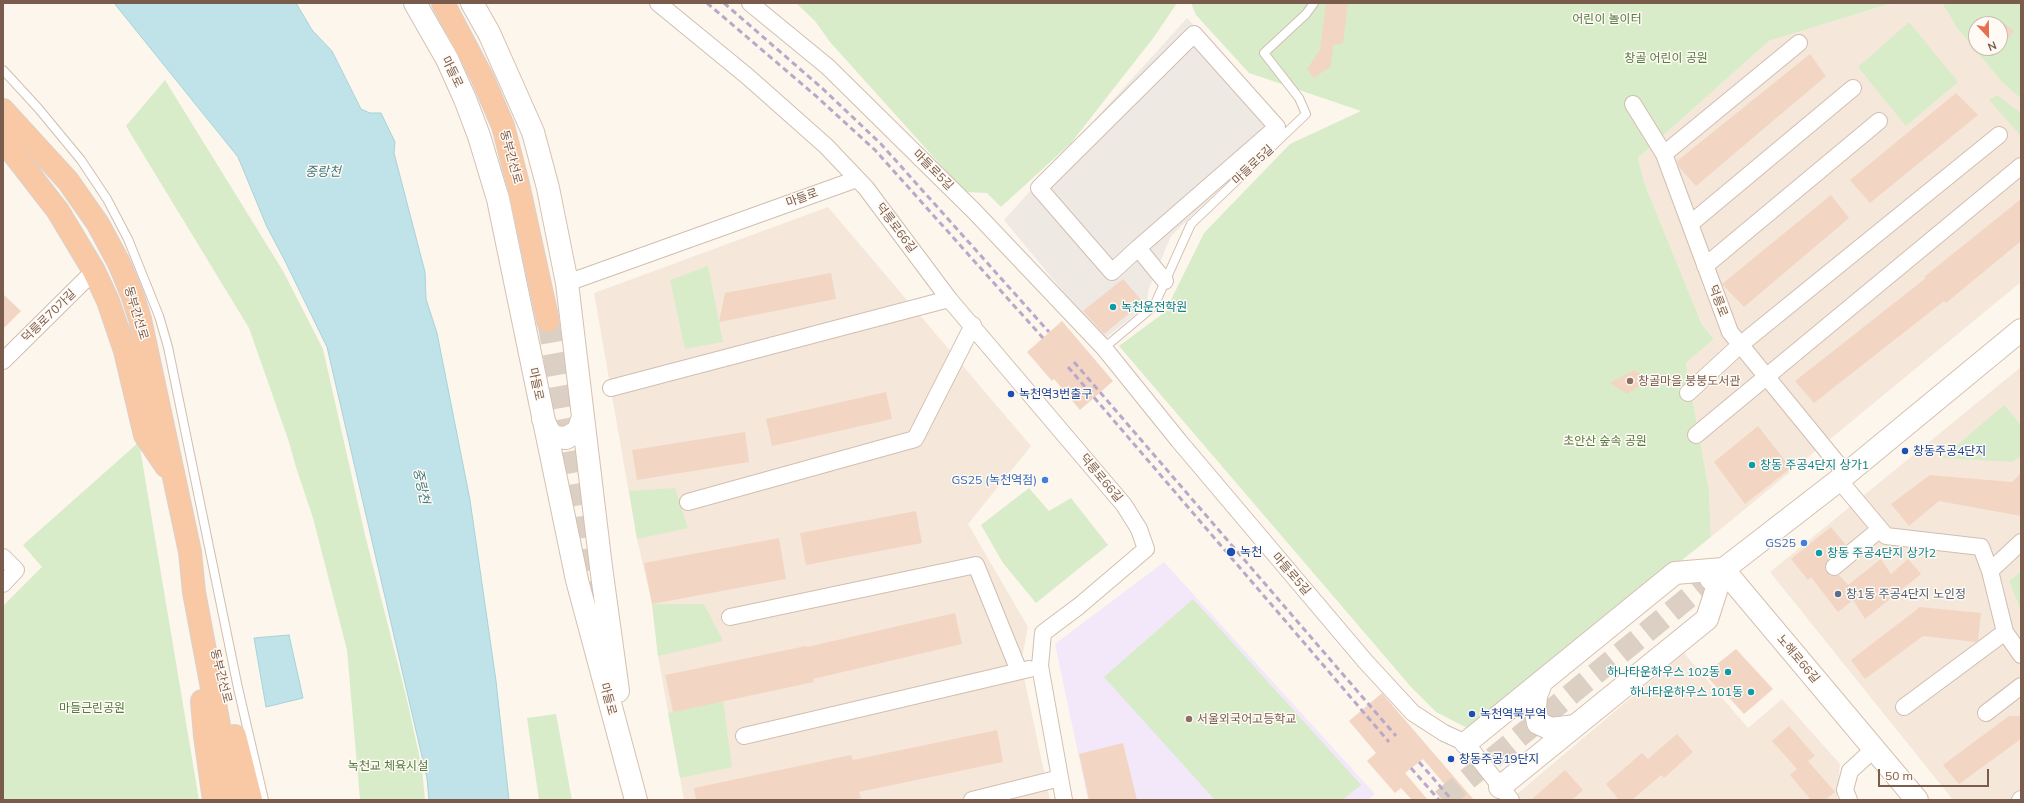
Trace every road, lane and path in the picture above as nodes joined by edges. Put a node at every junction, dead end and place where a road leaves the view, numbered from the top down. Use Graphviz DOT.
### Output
graph roads {
  1 [pos="415,3"];
  2 [pos="443,3"];
  3 [pos="472,3"];
  4 [pos="658,3"];
  5 [pos="750,3"];
  6 [pos="1314,3"];
  7 [pos="1799,43"];
  8 [pos="3,70"];
  9 [pos="1853,88"];
  10 [pos="1633,104"];
  11 [pos="3,110"];
  12 [pos="1880,121"];
  13 [pos="1999,135"];
  14 [pos="3,140"];
  15 [pos="1664,154"];
  16 [pos="2021,166"];
  17 [pos="857,179"];
  18 [pos="1690,224"];
  19 [pos="1138,248"];
  20 [pos="1705,266"];
  21 [pos="94,271"];
  22 [pos="1165,281"];
  23 [pos="567,283"];
  24 [pos="949,299"];
  25 [pos="548,321"];
  26 [pos="972,325"];
  27 [pos="2021,330"];
  28 [pos="1740,345"];
  29 [pos="1104,348"];
  30 [pos="3,361"];
  31 [pos="1766,376"];
  32 [pos="611,388"];
  33 [pos="1688,393"];
  34 [pos="583,417"];
  35 [pos="543,418"];
  36 [pos="1696,435"];
  37 [pos="174,477"];
  38 [pos="1843,477"];
  39 [pos="688,502"];
  40 [pos="1880,529"];
  41 [pos="2021,542"];
  42 [pos="190,552"];
  43 [pos="3,557"];
  44 [pos="1834,567"];
  45 [pos="1990,571"];
  46 [pos="1717,574"];
  47 [pos="3,584"];
  48 [pos="197,608"];
  49 [pos="730,617"];
  50 [pos="2005,632"];
  51 [pos="2021,655"];
  52 [pos="1040,666"];
  53 [pos="1019,671"];
  54 [pos="1541,682"];
  55 [pos="2021,686"];
  56 [pos="1904,707"];
  57 [pos="1986,713"];
  58 [pos="1575,726"];
  59 [pos="744,736"];
  60 [pos="1466,743"];
  61 [pos="1874,749"];
  62 [pos="629,775"];
  63 [pos="1060,778"];
  64 [pos="1506,793"];
  65 [pos="214,800"];
  66 [pos="233,800"];
  67 [pos="251,800"];
  68 [pos="264,800"];
  69 [pos="636,800"];
  70 [pos="972,800"];
  71 [pos="1064,800"];
  72 [pos="1849,800"];
  73 [pos="1917,800"];
  1 -- 35 [label="main road, 마들로"];
  2 -- 25 [label="highway, 동부간선로"];
  3 -- 23 [label="main road, 마들로"];
  4 -- 17 [label="street, 덕릉로66길"];
  5 -- 29 [label="street, 마들로5길"];
  6 -- 22 [label="lane, 마들로5길"];
  7 -- 15 [label="street"];
  8 -- 68 [label="lane"];
  9 -- 18 [label="street"];
  10 -- 15 [label="street, 덕릉로"];
  11 -- 37 [label="highway, 동부간선로"];
  12 -- 20 [label="street"];
  13 -- 28 [label="street"];
  14 -- 21 [label="highway"];
  15 -- 18 [label="street, 덕릉로"];
  16 -- 31 [label="street"];
  17 -- 23 [label="street, 마들로"];
  17 -- 24 [label="street, 덕릉로66길"];
  18 -- 20 [label="street, 덕릉로"];
  19 -- 19 [label="street"];
  19 -- 22 [label="street"];
  20 -- 28 [label="street, 덕릉로"];
  21 -- 30 [label="street, 덕릉로70가길"];
  21 -- 37 [label="highway"];
  22 -- 29 [label="lane, 마들로5길"];
  23 -- 34 [label="main road, 마들로"];
  24 -- 26 [label="street, 덕릉로66길"];
  24 -- 32 [label="street"];
  26 -- 39 [label="street"];
  26 -- 52 [label="street, 덕릉로66길"];
  27 -- 38 [label="main road"];
  28 -- 31 [label="street, 덕릉로"];
  28 -- 33 [label="street"];
  29 -- 60 [label="street, 마들로5길"];
  31 -- 36 [label="street"];
  31 -- 38 [label="street, 덕릉로"];
  34 -- 35 [label="main road"];
  34 -- 62 [label="main road, 마들로"];
  35 -- 62 [label="main road, 마들로"];
  37 -- 42 [label="highway, 동부간선로"];
  38 -- 40 [label="street, 덕릉로"];
  38 -- 46 [label="main road"];
  40 -- 44 [label="street"];
  40 -- 45 [label="street"];
  41 -- 45 [label="street"];
  42 -- 48 [label="highway, 동부간선로"];
  42 -- 67 [label="highway, 동부간선로"];
  43 -- 47 [label="street"];
  45 -- 50 [label="street"];
  46 -- 54 [label="main road"];
  46 -- 58 [label="main road"];
  46 -- 61 [label="main road, 노해로66길"];
  48 -- 65 [label="highway"];
  48 -- 66 [label="highway, 동부간선로"];
  49 -- 53 [label="street"];
  50 -- 51 [label="street"];
  50 -- 56 [label="street"];
  52 -- 53 [label="street"];
  52 -- 63 [label="street, 덕릉로66길"];
  53 -- 59 [label="street"];
  54 -- 58 [label="main road"];
  54 -- 60 [label="main road"];
  55 -- 57 [label="street"];
  58 -- 64 [label="main road"];
  60 -- 64 [label="street"];
  61 -- 72 [label="street"];
  61 -- 73 [label="main road, 노해로66길"];
  62 -- 69 [label="main road, 마들로"];
  63 -- 70 [label="street"];
  63 -- 71 [label="street, 덕릉로66길"];
}
